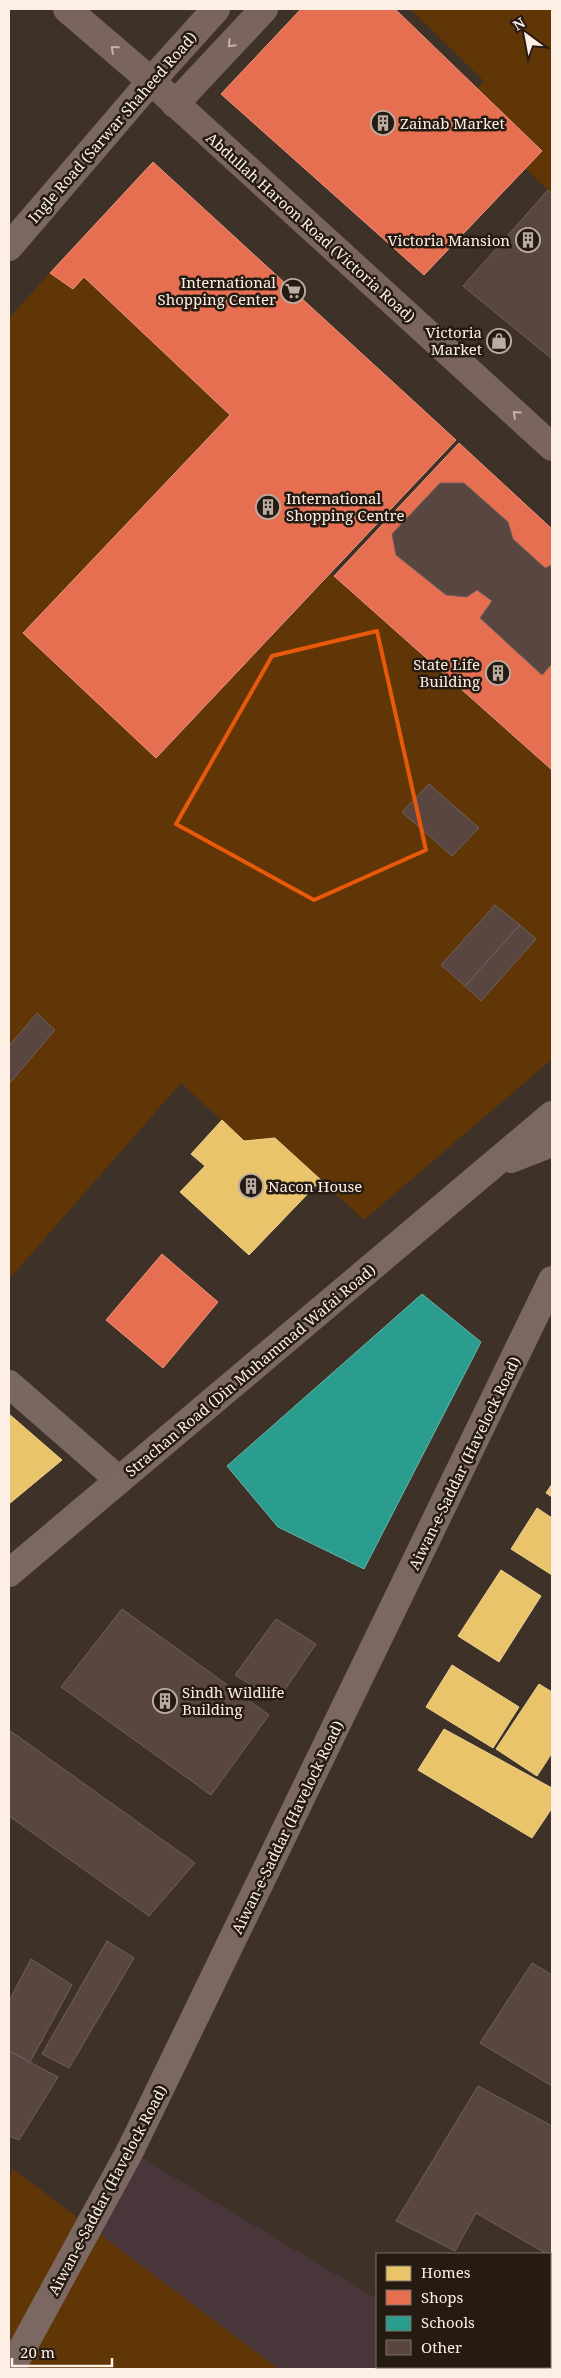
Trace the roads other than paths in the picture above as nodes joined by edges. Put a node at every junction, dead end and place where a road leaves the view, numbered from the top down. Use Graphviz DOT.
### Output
graph roads {
  1 [pos="67,9"];
  2 [pos="216,9"];
  3 [pos="264,9"];
  4 [pos="150,81"];
  5 [pos="175,104"];
  6 [pos="9,247"];
  7 [pos="552,447"];
  8 [pos="552,1115"];
  9 [pos="552,1143"];
  10 [pos="491,1167"];
  11 [pos="552,1280"];
  12 [pos="9,1384"];
  13 [pos="119,1480"];
  14 [pos="9,1573"];
  15 [pos="11,2369"];
  4 -- 1 [label="main road, Abdullah Haroon Road (Victoria Road), one-way"];
  2 -- 4 [label="main road, Ingle Road (Sarwar Shaheed Road)"];
  3 -- 5 [label="main road, one-way"];
  4 -- 5 [label="main road, Abdullah Haroon Road (Victoria Road)"];
  4 -- 6 [label="main road, Ingle Road (Sarwar Shaheed Road)"];
  7 -- 5 [label="main road, Abdullah Haroon Road (Victoria Road), one-way"];
  8 -- 10 [label="main road, Strachan Road (Din Muhammad Wafai Road)"];
  9 -- 10 [label="main road"];
  10 -- 13 [label="main road, Strachan Road (Din Muhammad Wafai Road)"];
  11 -- 15 [label="main road, Aiwan-e-Saddar (Havelock Road)"];
  12 -- 13 [label="street"];
  13 -- 14 [label="main road, Strachan Road (Din Muhammad Wafai Road)"];
}
